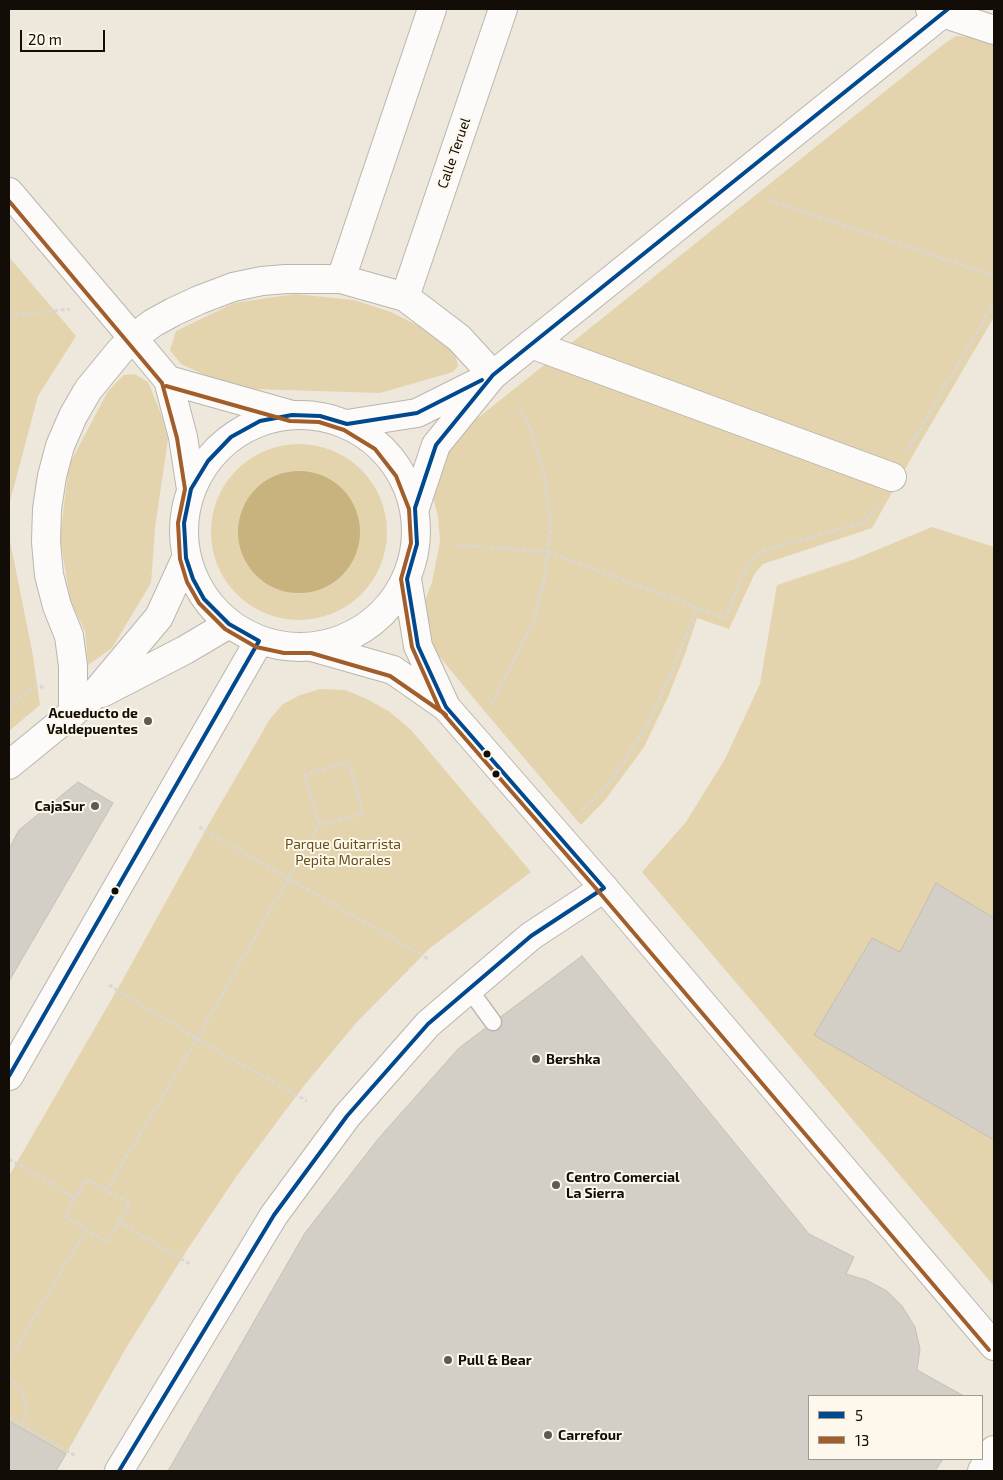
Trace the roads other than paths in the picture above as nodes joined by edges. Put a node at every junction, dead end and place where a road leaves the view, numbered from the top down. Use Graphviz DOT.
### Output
graph roads {
  1 [pos="432,9"];
  2 [pos="503,9"];
  3 [pos="940,10"];
  4 [pos="994,30"];
  5 [pos="9,192"];
  6 [pos="341,279"];
  7 [pos="405,297"];
  8 [pos="133,338"];
  9 [pos="531,344"];
  10 [pos="493,375"];
  11 [pos="168,380"];
  12 [pos="292,415"];
  13 [pos="347,424"];
  14 [pos="892,477"];
  15 [pos="192,489"];
  16 [pos="415,508"];
  17 [pos="186,558"];
  18 [pos="407,579"];
  19 [pos="229,624"];
  20 [pos="259,641"];
  21 [pos="312,648"];
  22 [pos="79,703"];
  23 [pos="446,708"];
  24 [pos="9,765"];
  25 [pos="604,888"];
  26 [pos="469,989"];
  27 [pos="493,1022"];
  28 [pos="9,1076"];
  29 [pos="994,1346"];
  30 [pos="994,1450"];
  31 [pos="119,1471"];
  32 [pos="982,1471"];
  1 -- 6 [label="main road"];
  2 -- 7 [label="main road, Calle Teruel"];
  3 -- 4 [label="main road"];
  3 -- 9 [label="main road"];
  5 -- 8 [label="main road"];
  6 -- 7 [label="main road"];
  6 -- 8 [label="main road"];
  7 -- 10 [label="main road"];
  8 -- 11 [label="main road"];
  8 -- 22 [label="main road"];
  9 -- 10 [label="main road"];
  9 -- 14 [label="main road"];
  10 -- 13 [label="main road"];
  10 -- 16 [label="main road"];
  11 -- 12 [label="main road"];
  11 -- 15 [label="main road"];
  12 -- 13 [label="main road"];
  12 -- 15 [label="main road"];
  13 -- 16 [label="main road"];
  15 -- 17 [label="main road"];
  16 -- 18 [label="main road"];
  17 -- 19 [label="main road"];
  17 -- 22 [label="main road"];
  18 -- 21 [label="main road"];
  18 -- 23 [label="main road"];
  19 -- 20 [label="main road"];
  19 -- 22 [label="main road"];
  20 -- 21 [label="main road"];
  20 -- 28 [label="main road"];
  21 -- 23 [label="main road"];
  22 -- 24 [label="main road"];
  23 -- 25 [label="main road"];
  25 -- 26 [label="main road"];
  25 -- 29 [label="main road"];
  26 -- 27 [label="lane"];
  26 -- 31 [label="main road"];
  30 -- 32 [label="main road"];
}
